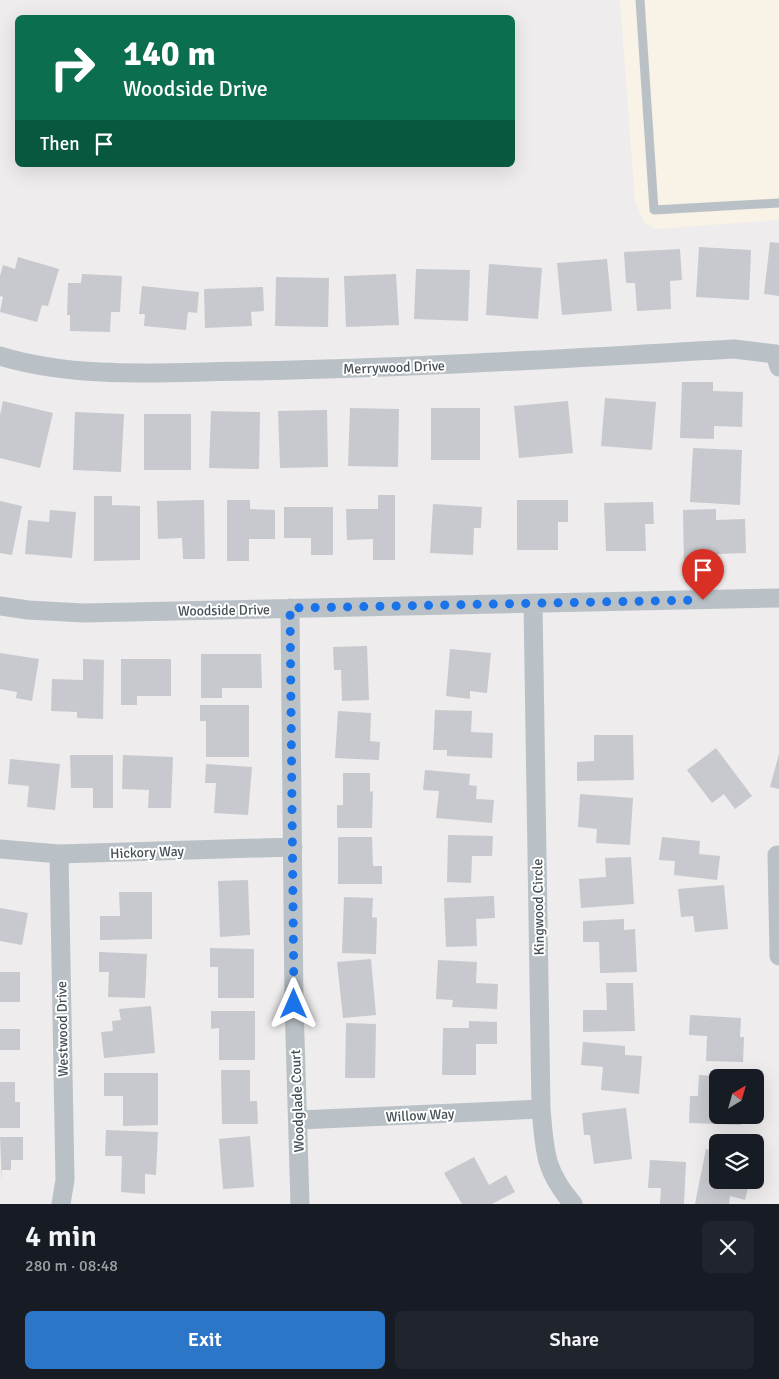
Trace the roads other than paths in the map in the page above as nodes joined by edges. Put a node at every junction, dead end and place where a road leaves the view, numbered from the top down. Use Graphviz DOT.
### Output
graph roads {
  1 [pos="640,0"];
  2 [pos="779,202"];
  3 [pos="0,356"];
  4 [pos="779,367"];
  5 [pos="779,598"];
  6 [pos="532,603"];
  7 [pos="0,606"];
  8 [pos="290,608"];
  9 [pos="294,847"];
  10 [pos="0,849"];
  11 [pos="59,854"];
  12 [pos="777,855"];
  13 [pos="779,956"];
  14 [pos="542,1109"];
  15 [pos="298,1120"];
  16 [pos="62,1204"];
  17 [pos="300,1204"];
  18 [pos="573,1204"];
  1 -- 2 [label="lane"];
  3 -- 4 [label="street, Merrywood Drive"];
  5 -- 6 [label="street, Woodside Drive"];
  6 -- 8 [label="street, Woodside Drive"];
  6 -- 14 [label="street, Kingwood Circle"];
  7 -- 8 [label="street, Woodside Drive"];
  8 -- 9 [label="street, Woodglade Court"];
  9 -- 11 [label="street, Hickory Way"];
  9 -- 15 [label="street, Woodglade Court"];
  10 -- 11 [label="street, Hickory Way"];
  11 -- 16 [label="street, Westwood Drive"];
  12 -- 13 [label="street"];
  14 -- 15 [label="street, Willow Way"];
  14 -- 18 [label="street, Kingwood Circle"];
  15 -- 17 [label="street, Woodglade Court"];
}
